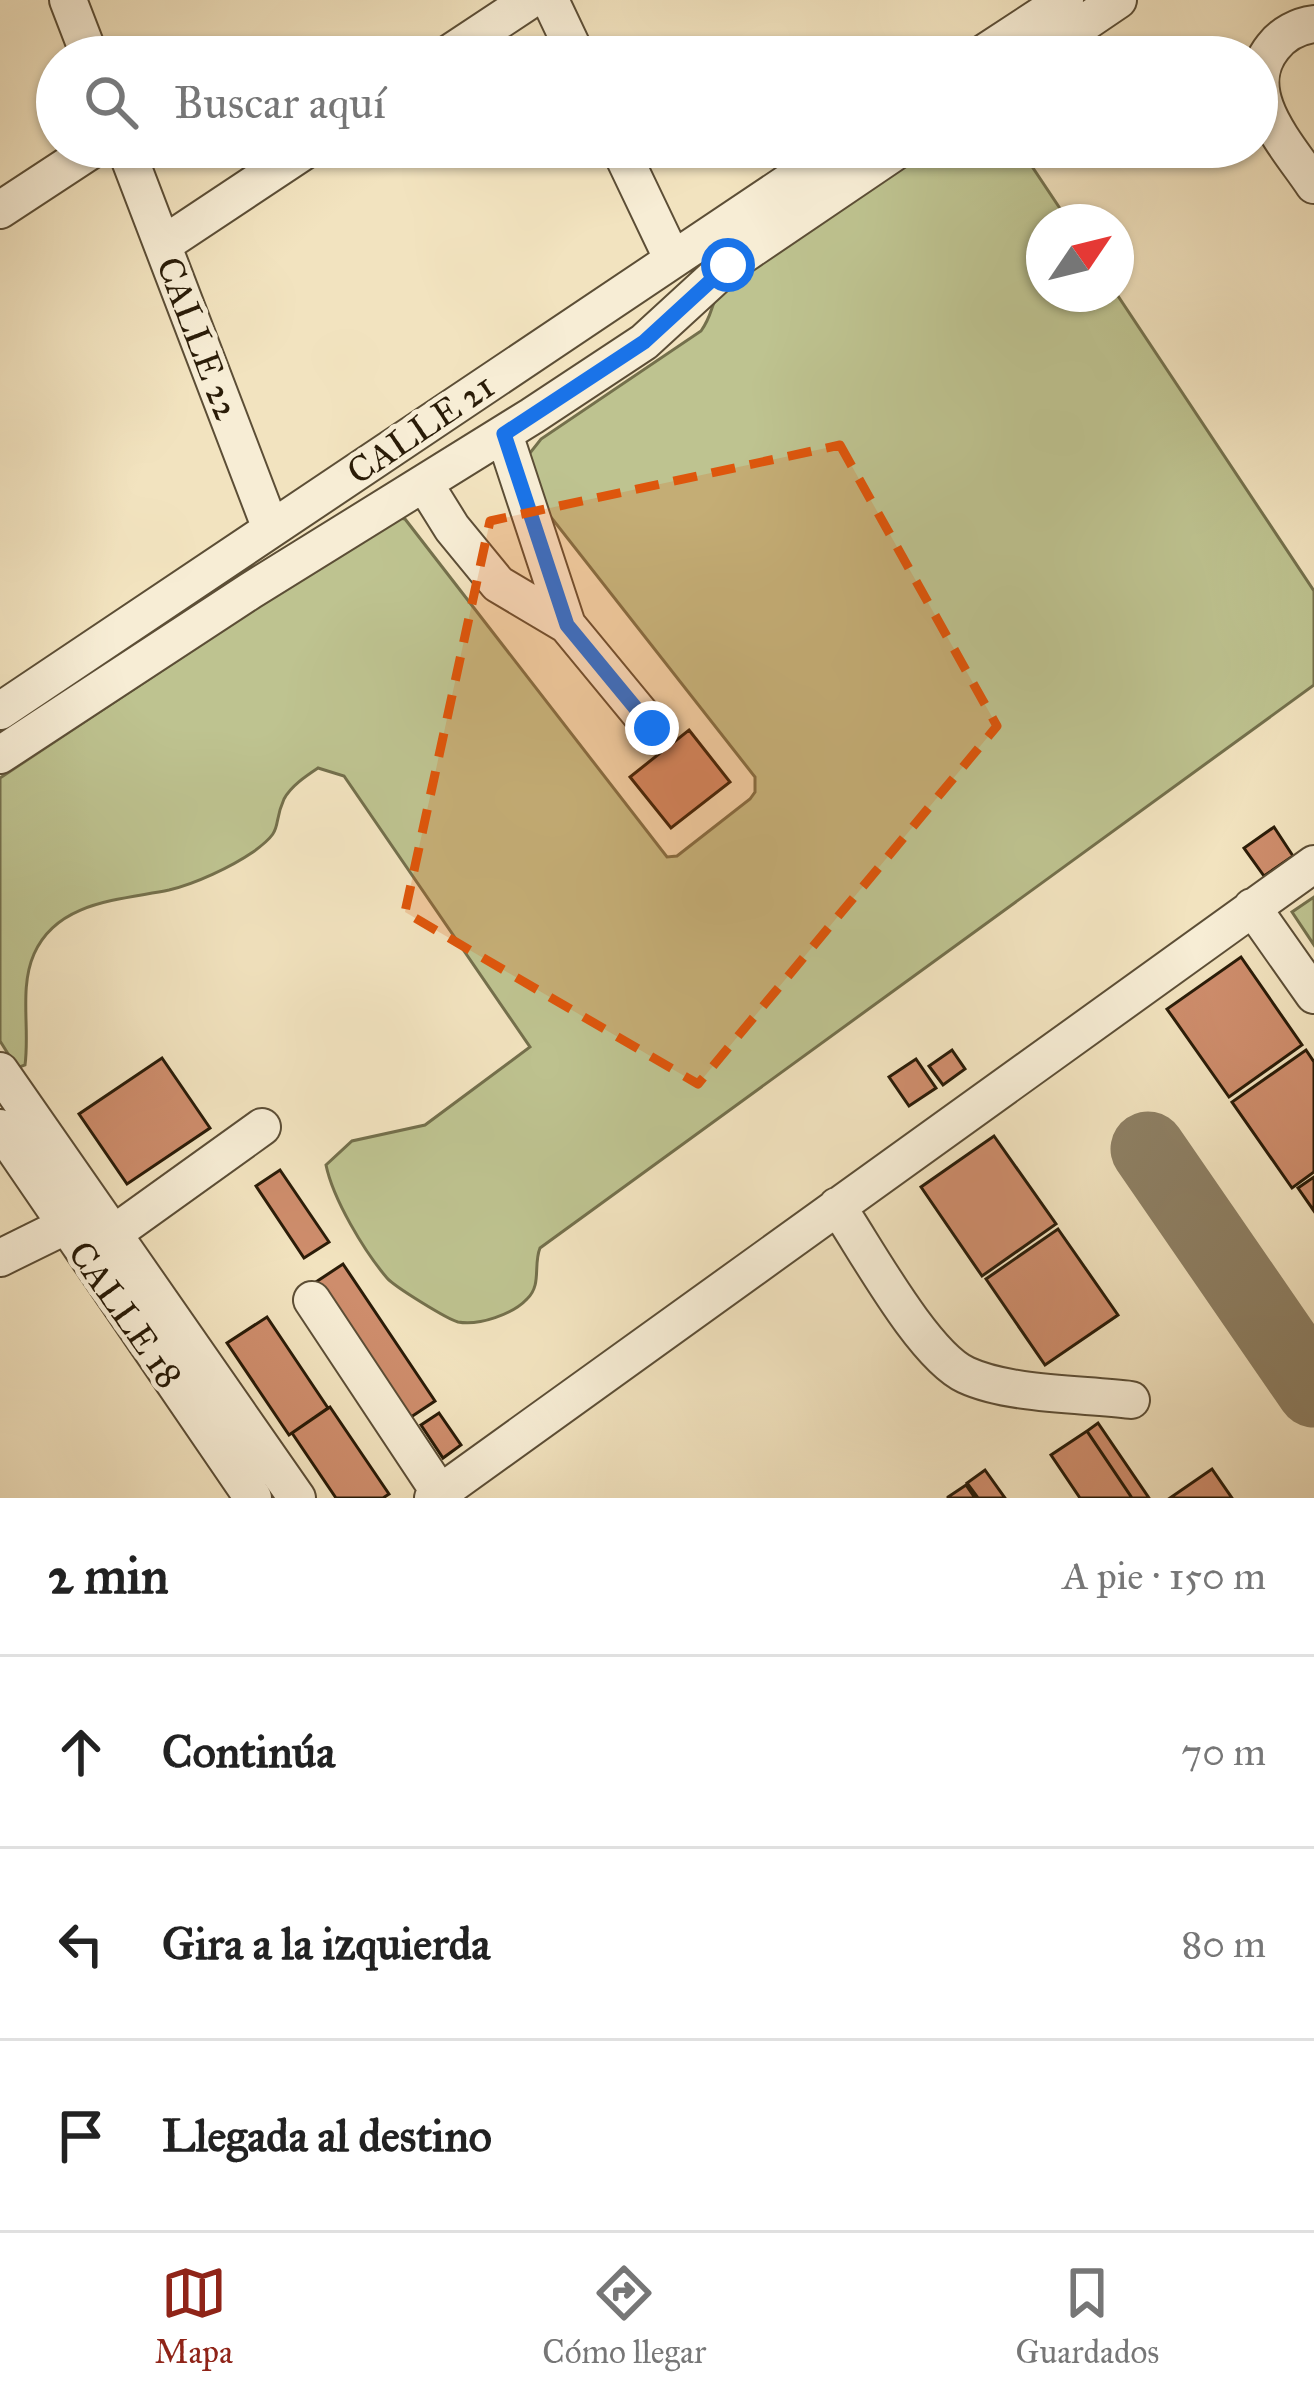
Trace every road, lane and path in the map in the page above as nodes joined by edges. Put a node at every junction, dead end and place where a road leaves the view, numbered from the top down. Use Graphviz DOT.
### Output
graph roads {
  1 [pos="68,0"];
  2 [pos="530,0"];
  3 [pos="550,0"];
  4 [pos="1065,0"];
  5 [pos="1118,0"];
  6 [pos="1314,24"];
  7 [pos="82,36"];
  8 [pos="476,36"];
  9 [pos="567,36"];
  10 [pos="1010,36"];
  11 [pos="1065,36"];
  12 [pos="1278,42"];
  13 [pos="1278,130"];
  14 [pos="64,168"];
  15 [pos="133,168"];
  16 [pos="278,168"];
  17 [pos="629,168"];
  18 [pos="809,168"];
  19 [pos="871,168"];
  20 [pos="1314,184"];
  21 [pos="0,210"];
  22 [pos="164,244"];
  23 [pos="672,258"];
  24 [pos="504,434"];
  25 [pos="424,483"];
  26 [pos="272,529"];
  27 [pos="567,625"];
  28 [pos="0,711"];
  29 [pos="652,728"];
  30 [pos="0,755"];
  31 [pos="1314,865"];
  32 [pos="1252,908"];
  33 [pos="1314,995"];
  34 [pos="0,1071"];
  35 [pos="262,1127"];
  36 [pos="0,1128"];
  37 [pos="838,1206"];
  38 [pos="65,1226"];
  39 [pos="113,1234"];
  40 [pos="0,1258"];
  41 [pos="312,1300"];
  42 [pos="1131,1400"];
  43 [pos="436,1496"];
  44 [pos="253,1498"];
  45 [pos="297,1498"];
  1 -- 7 [label="street"];
  2 -- 8 [label="street"];
  3 -- 9 [label="street"];
  4 -- 10 [label="street"];
  5 -- 11 [label="street"];
  6 -- 12 [label="street"];
  13 -- 20 [label="street"];
  14 -- 21 [label="street"];
  15 -- 22 [label="street, CALLE 22"];
  16 -- 22 [label="street"];
  17 -- 23 [label="street"];
  18 -- 23 [label="street, CALLE 21"];
  19 -- 24 [label="street"];
  22 -- 26 [label="street, CALLE 22"];
  23 -- 26 [label="street, CALLE 21"];
  24 -- 25 [label="street"];
  24 -- 27 [label="street"];
  25 -- 27 [label="street"];
  25 -- 30 [label="street"];
  26 -- 28 [label="street, CALLE 21"];
  27 -- 29 [label="street"];
  31 -- 32 [label="street"];
  32 -- 33 [label="street"];
  32 -- 37 [label="street"];
  34 -- 39 [label="street"];
  35 -- 39 [label="street"];
  36 -- 38 [label="street, CALLE 18"];
  37 -- 42 [label="street"];
  37 -- 43 [label="street"];
  38 -- 40 [label="street"];
  38 -- 44 [label="street, CALLE 18"];
  39 -- 45 [label="street"];
  41 -- 43 [label="street"];
}
